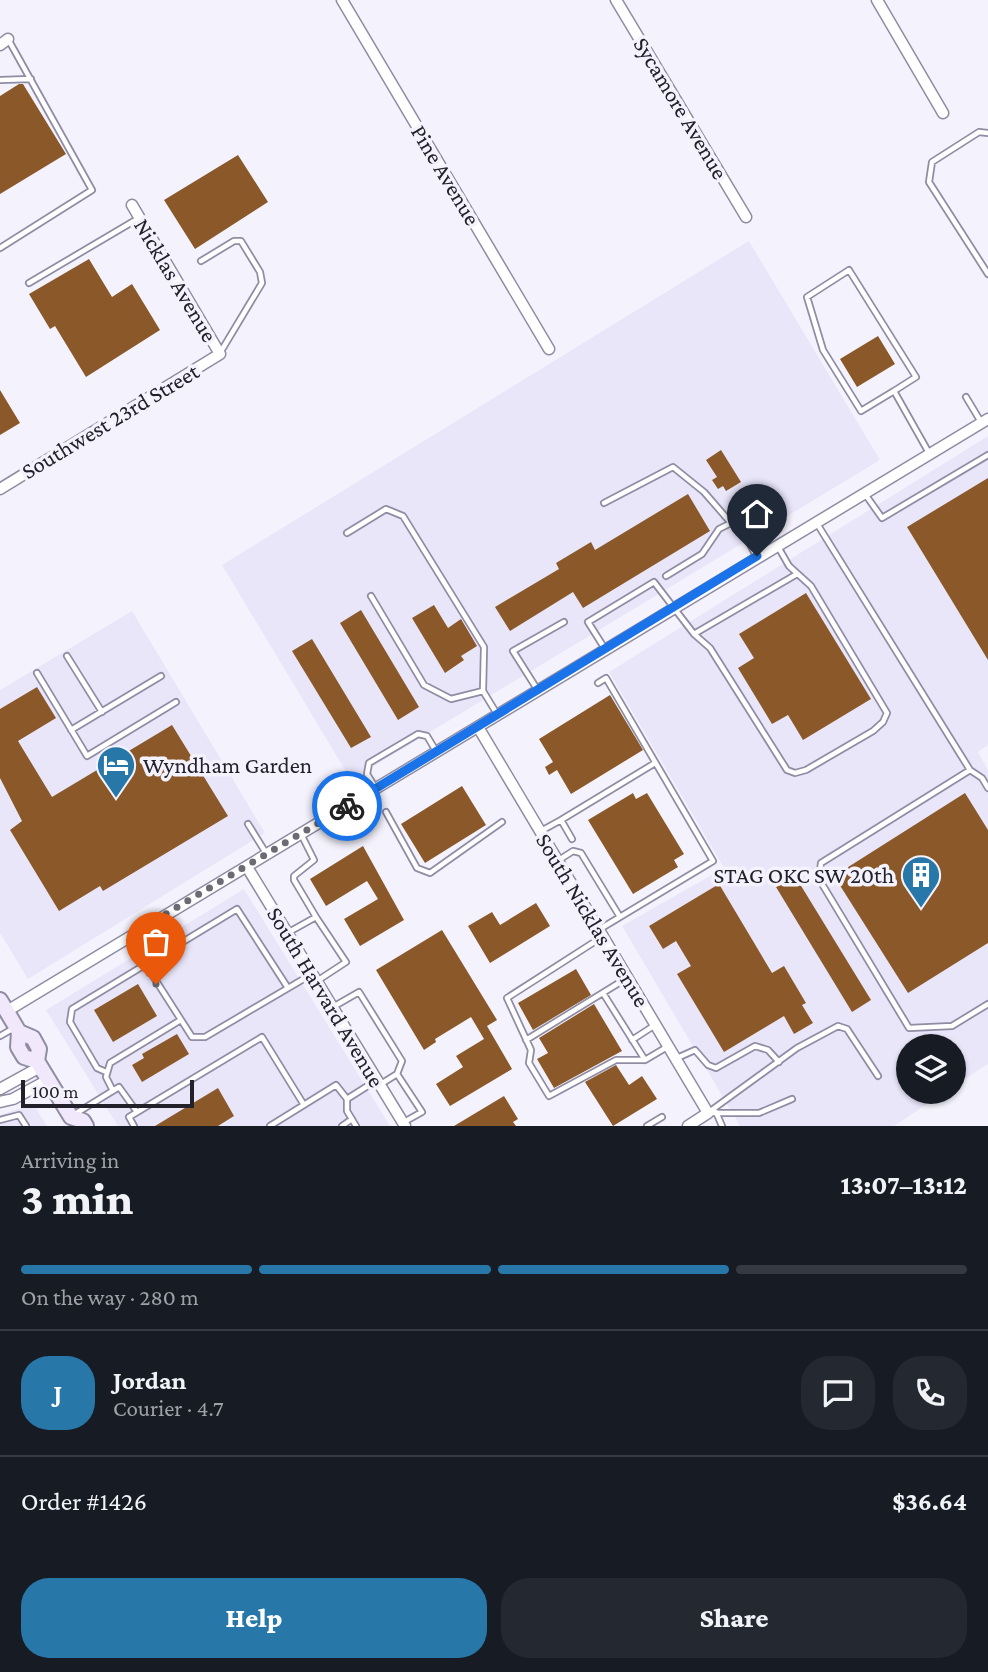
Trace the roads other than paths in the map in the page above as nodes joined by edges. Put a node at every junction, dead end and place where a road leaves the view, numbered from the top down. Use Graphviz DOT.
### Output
graph roads {
  1 [pos="342,0"];
  2 [pos="616,0"];
  3 [pos="877,0"];
  4 [pos="2,43"];
  5 [pos="31,79"];
  6 [pos="0,80"];
  7 [pos="943,113"];
  8 [pos="988,133"];
  9 [pos="132,205"];
  10 [pos="746,217"];
  11 [pos="139,218"];
  12 [pos="0,248"];
  13 [pos="201,261"];
  14 [pos="988,274"];
  15 [pos="29,283"];
  16 [pos="550,349"];
  17 [pos="220,354"];
  18 [pos="894,391"];
  19 [pos="967,397"];
  20 [pos="985,421"];
  21 [pos="929,454"];
  22 [pos="988,456"];
  23 [pos="0,489"];
  24 [pos="864,492"];
  25 [pos="604,503"];
  26 [pos="816,521"];
  27 [pos="731,523"];
  28 [pos="347,533"];
  29 [pos="776,544"];
  30 [pos="757,556"];
  31 [pos="797,574"];
  32 [pos="666,576"];
  33 [pos="371,596"];
  34 [pos="673,608"];
  35 [pos="564,622"];
  36 [pos="694,634"];
  37 [pos="605,649"];
  38 [pos="67,656"];
  39 [pos="37,673"];
  40 [pos="161,676"];
  41 [pos="598,683"];
  42 [pos="538,690"];
  43 [pos="483,691"];
  44 [pos="176,702"];
  45 [pos="102,712"];
  46 [pos="498,714"];
  47 [pos="478,727"];
  48 [pos="71,730"];
  49 [pos="437,751"];
  50 [pos="656,763"];
  51 [pos="970,770"];
  52 [pos="376,788"];
  53 [pos="988,788"];
  54 [pos="386,812"];
  55 [pos="561,820"];
  56 [pos="502,822"];
  57 [pos="248,824"];
  58 [pos="540,832"];
  59 [pos="301,834"];
  60 [pos="572,839"];
  61 [pos="267,855"];
  62 [pos="558,860"];
  63 [pos="247,867"];
  64 [pos="316,917"];
  65 [pos="620,917"];
  66 [pos="287,933"];
  67 [pos="601,933"];
  68 [pos="127,937"];
  69 [pos="145,965"];
  70 [pos="314,978"];
  71 [pos="628,978"];
  72 [pos="288,988"];
  73 [pos="603,993"];
  74 [pos="988,1004"];
  75 [pos="3,1005"];
  76 [pos="332,1007"];
  77 [pos="179,1021"];
  78 [pos="656,1024"];
  79 [pos="18,1030"];
  80 [pos="0,1036"];
  81 [pos="526,1040"];
  82 [pos="632,1040"];
  83 [pos="668,1046"];
  84 [pos="676,1058"];
  85 [pos="645,1060"];
  86 [pos="779,1062"];
  87 [pos="38,1064"];
  88 [pos="106,1072"];
  89 [pos="397,1074"];
  90 [pos="878,1076"];
  91 [pos="48,1080"];
  92 [pos="378,1082"];
  93 [pos="0,1089"];
  94 [pos="113,1091"];
  95 [pos="792,1099"];
  96 [pos="347,1100"];
  97 [pos="0,1102"];
  98 [pos="304,1105"];
  99 [pos="137,1112"];
  100 [pos="712,1112"];
  101 [pos="662,1117"];
  102 [pos="352,1119"];
  103 [pos="0,1120"];
  104 [pos="70,1121"];
  105 [pos="404,1124"];
  106 [pos="26,1126"];
  107 [pos="86,1126"];
  108 [pos="134,1126"];
  109 [pos="270,1126"];
  110 [pos="342,1126"];
  111 [pos="356,1126"];
  112 [pos="647,1126"];
  113 [pos="688,1126"];
  114 [pos="722,1126"];
  1 -- 16 [label="street, Pine Avenue"];
  2 -- 10 [label="street, Sycamore Avenue"];
  3 -- 7 [label="street"];
  4 -- 5 [label="lane"];
  5 -- 6 [label="lane"];
  5 -- 12 [label="lane"];
  8 -- 14 [label="lane"];
  9 -- 11 [label="street, Nicklas Avenue"];
  11 -- 15 [label="lane"];
  11 -- 17 [label="street, Nicklas Avenue"];
  13 -- 17 [label="lane"];
  17 -- 23 [label="street, Southwest 23rd Street"];
  18 -- 18 [label="lane"];
  18 -- 21 [label="lane"];
  19 -- 20 [label="lane"];
  20 -- 21 [label="street"];
  21 -- 24 [label="street"];
  22 -- 24 [label="lane"];
  24 -- 26 [label="street"];
  25 -- 27 [label="lane"];
  26 -- 29 [label="street"];
  26 -- 51 [label="lane"];
  27 -- 30 [label="lane"];
  27 -- 32 [label="lane"];
  28 -- 43 [label="lane"];
  29 -- 30 [label="street"];
  29 -- 31 [label="lane"];
  30 -- 34 [label="street"];
  31 -- 36 [label="lane"];
  31 -- 36 [label="lane"];
  33 -- 43 [label="lane"];
  34 -- 36 [label="lane"];
  34 -- 37 [label="street"];
  34 -- 37 [label="lane"];
  35 -- 42 [label="lane"];
  37 -- 42 [label="street"];
  38 -- 45 [label="lane"];
  39 -- 48 [label="lane"];
  40 -- 45 [label="lane"];
  41 -- 50 [label="lane"];
  42 -- 46 [label="street"];
  43 -- 46 [label="lane"];
  44 -- 48 [label="lane"];
  45 -- 48 [label="lane"];
  46 -- 47 [label="street"];
  47 -- 49 [label="street"];
  47 -- 58 [label="street, South Nicklas Avenue"];
  49 -- 52 [label="street"];
  49 -- 52 [label="lane"];
  50 -- 55 [label="lane"];
  50 -- 65 [label="lane"];
  51 -- 53 [label="lane"];
  51 -- 74 [label="lane"];
  52 -- 59 [label="street"];
  54 -- 56 [label="lane"];
  55 -- 58 [label="lane"];
  55 -- 60 [label="lane"];
  57 -- 61 [label="lane"];
  58 -- 62 [label="street, South Nicklas Avenue"];
  59 -- 61 [label="street"];
  59 -- 64 [label="lane"];
  61 -- 63 [label="street"];
  62 -- 65 [label="lane"];
  62 -- 67 [label="street, South Nicklas Avenue"];
  63 -- 66 [label="street, South Harvard Avenue"];
  63 -- 68 [label="street"];
  64 -- 66 [label="lane"];
  64 -- 70 [label="lane"];
  65 -- 67 [label="lane"];
  66 -- 70 [label="street, South Harvard Avenue"];
  67 -- 71 [label="street, South Nicklas Avenue"];
  67 -- 81 [label="lane"];
  68 -- 69 [label="lane"];
  68 -- 75 [label="street"];
  69 -- 72 [label="lane"];
  69 -- 77 [label="lane"];
  69 -- 88 [label="lane"];
  70 -- 72 [label="lane"];
  70 -- 76 [label="street, South Harvard Avenue"];
  71 -- 73 [label="lane"];
  71 -- 78 [label="street, South Nicklas Avenue"];
  72 -- 77 [label="lane"];
  73 -- 81 [label="lane"];
  73 -- 82 [label="lane"];
  75 -- 79 [label="main road"];
  76 -- 89 [label="lane"];
  76 -- 92 [label="street, South Harvard Avenue"];
  77 -- 88 [label="lane"];
  78 -- 82 [label="lane"];
  78 -- 83 [label="street, South Nicklas Avenue"];
  79 -- 80 [label="lane"];
  79 -- 87 [label="main road"];
  81 -- 85 [label="lane"];
  82 -- 85 [label="lane"];
  83 -- 84 [label="street, South Nicklas Avenue"];
  83 -- 85 [label="lane"];
  84 -- 86 [label="lane"];
  84 -- 100 [label="street, South Nicklas Avenue"];
  86 -- 90 [label="lane"];
  86 -- 100 [label="lane"];
  87 -- 91 [label="main road"];
  87 -- 93 [label="street"];
  88 -- 94 [label="lane"];
  89 -- 92 [label="lane"];
  89 -- 105 [label="lane"];
  91 -- 97 [label="street"];
  91 -- 104 [label="main road"];
  92 -- 96 [label="lane"];
  92 -- 105 [label="street, South Harvard Avenue"];
  94 -- 99 [label="lane"];
  94 -- 104 [label="lane"];
  95 -- 100 [label="lane"];
  96 -- 98 [label="lane"];
  96 -- 102 [label="lane"];
  98 -- 99 [label="lane"];
  98 -- 109 [label="lane"];
  99 -- 108 [label="lane"];
  100 -- 113 [label="street"];
  100 -- 114 [label="lane"];
  101 -- 112 [label="lane"];
  102 -- 110 [label="lane"];
  102 -- 111 [label="lane"];
  103 -- 106 [label="lane"];
  104 -- 107 [label="main road"];
}
